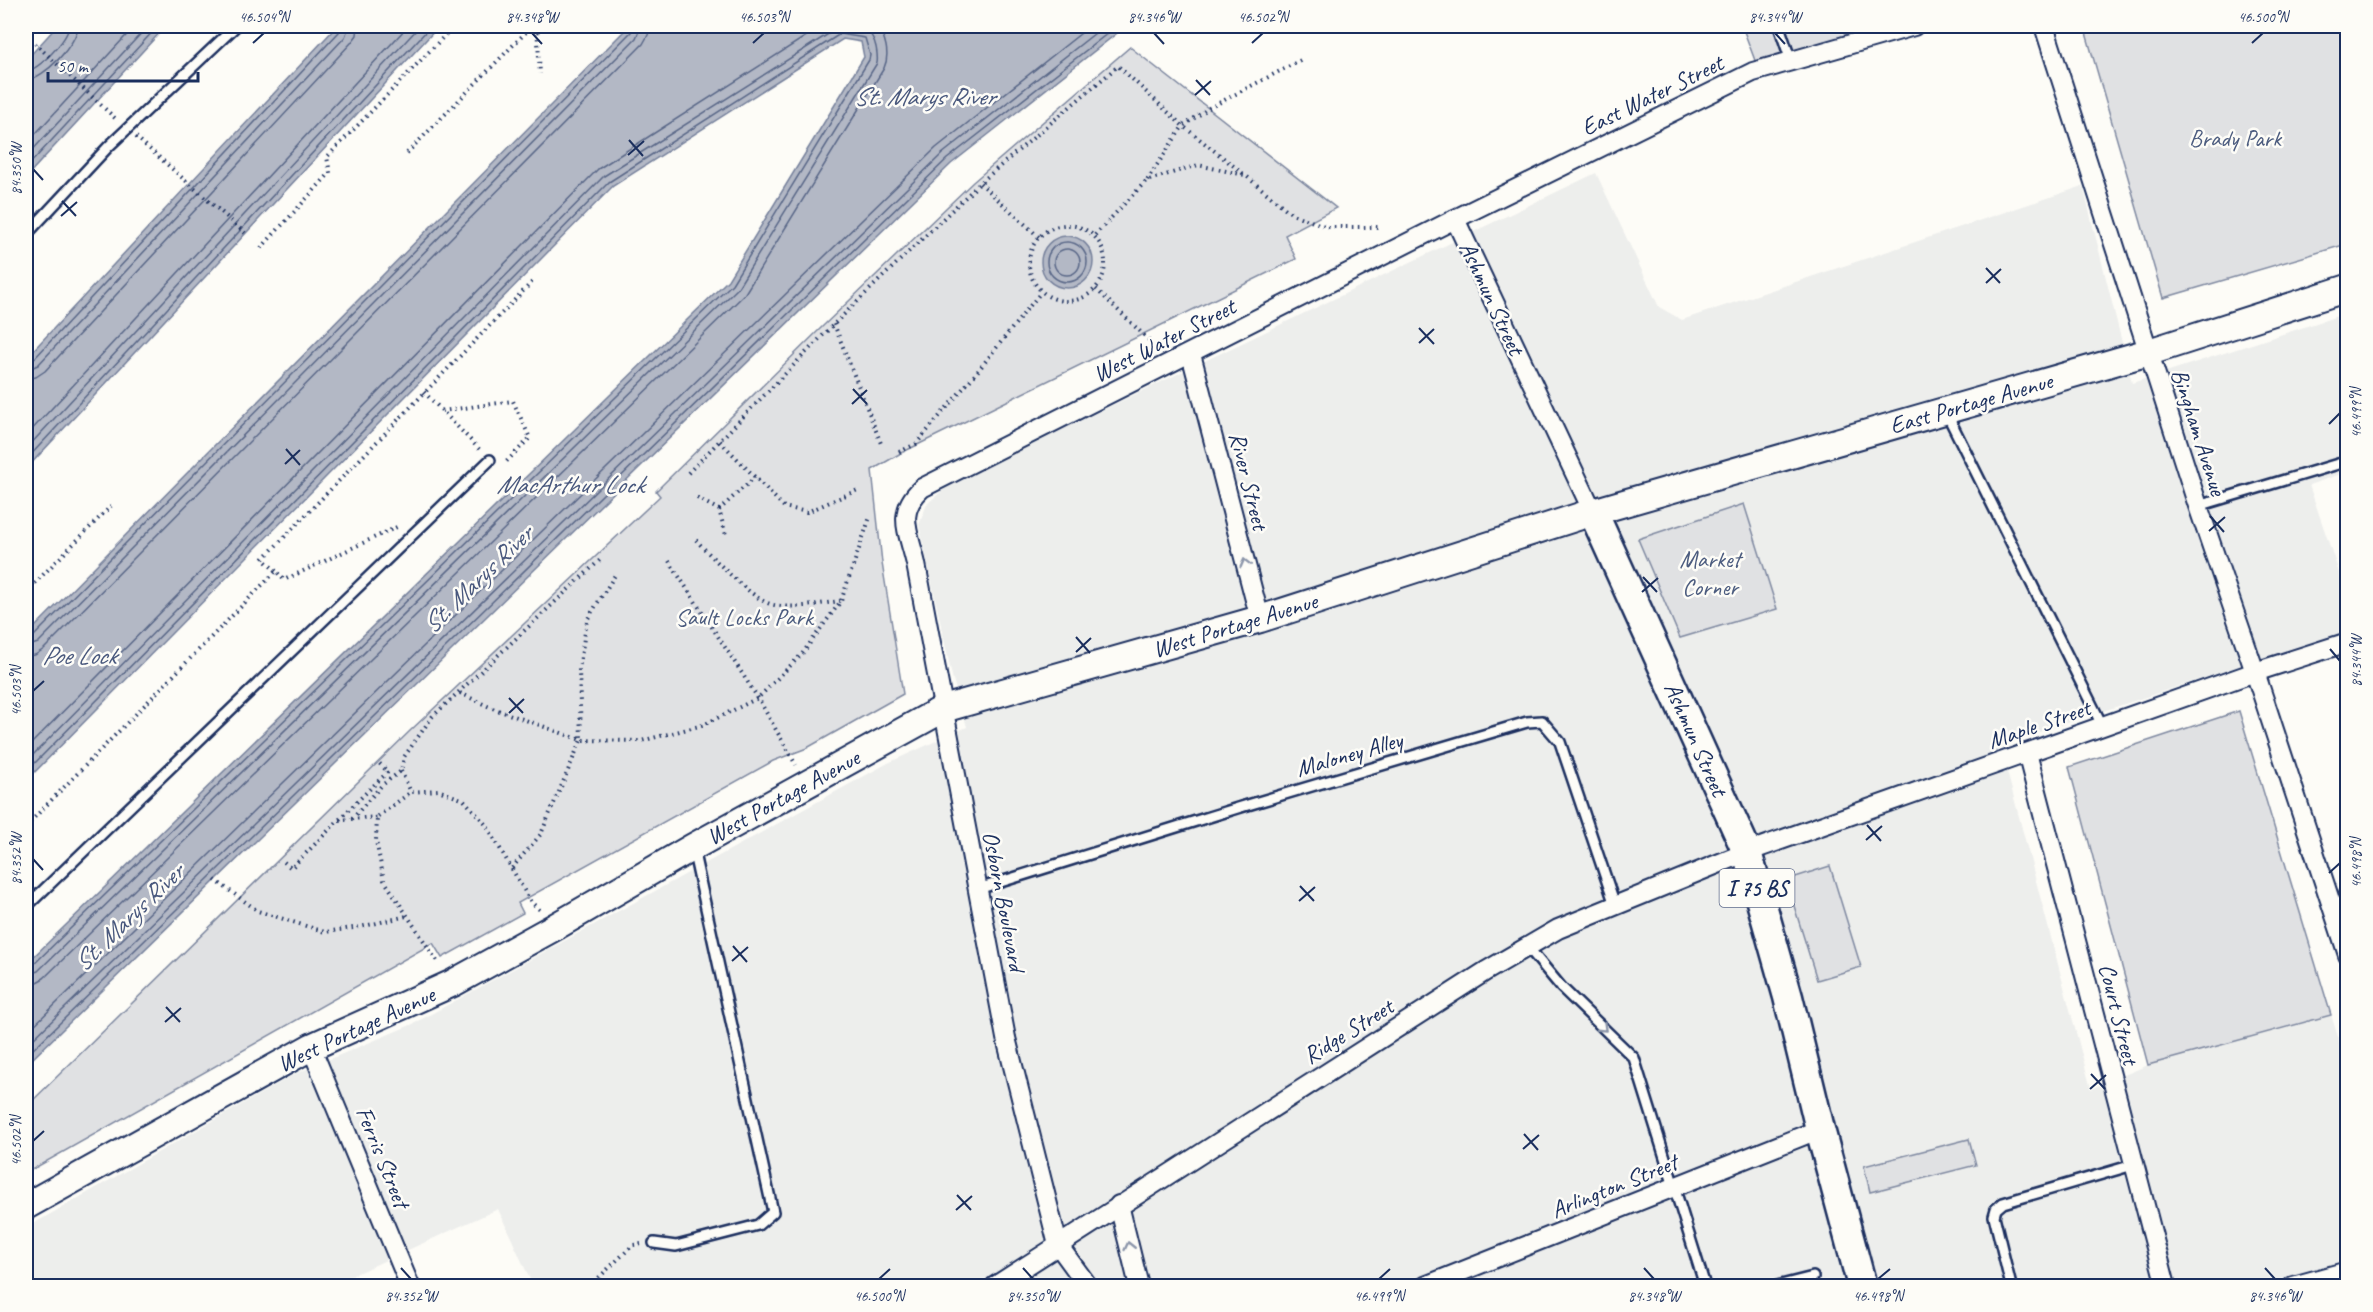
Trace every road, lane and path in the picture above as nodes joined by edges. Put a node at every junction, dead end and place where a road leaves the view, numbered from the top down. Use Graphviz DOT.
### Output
graph roads {
  1 [pos="236,26"];
  2 [pos="454,26"];
  3 [pos="532,26"];
  4 [pos="539,26"];
  5 [pos="1779,26"];
  6 [pos="1914,26"];
  7 [pos="2044,26"];
  8 [pos="26,35"];
  9 [pos="1302,60"];
  10 [pos="1791,61"];
  11 [pos="540,74"];
  12 [pos="1183,126"];
  13 [pos="128,129"];
  14 [pos="407,153"];
  15 [pos="1245,175"];
  16 [pos="1146,181"];
  17 [pos="980,183"];
  18 [pos="1455,219"];
  19 [pos="1379,227"];
  20 [pos="245,234"];
  21 [pos="26,235"];
  22 [pos="1095,235"];
  23 [pos="1039,237"];
  24 [pos="261,248"];
  25 [pos="534,280"];
  26 [pos="2348,288"];
  27 [pos="1096,289"];
  28 [pos="1041,292"];
  29 [pos="834,324"];
  30 [pos="1149,340"];
  31 [pos="2149,352"];
  32 [pos="1191,354"];
  33 [pos="424,392"];
  34 [pos="442,411"];
  35 [pos="1945,411"];
  36 [pos="720,441"];
  37 [pos="882,446"];
  38 [pos="900,452"];
  39 [pos="490,460"];
  40 [pos="2348,461"];
  41 [pos="688,472"];
  42 [pos="755,477"];
  43 [pos="860,489"];
  44 [pos="697,498"];
  45 [pos="111,506"];
  46 [pos="2198,506"];
  47 [pos="719,510"];
  48 [pos="1593,512"];
  49 [pos="904,513"];
  50 [pos="870,517"];
  51 [pos="401,525"];
  52 [pos="726,535"];
  53 [pos="696,540"];
  54 [pos="600,560"];
  55 [pos="669,561"];
  56 [pos="276,572"];
  57 [pos="615,575"];
  58 [pos="26,592"];
  59 [pos="841,601"];
  60 [pos="1260,619"];
  61 [pos="2348,642"];
  62 [pos="2255,672"];
  63 [pos="460,693"];
  64 [pos="758,698"];
  65 [pos="943,709"];
  66 [pos="2103,727"];
  67 [pos="581,740"];
  68 [pos="2027,753"];
  69 [pos="378,762"];
  70 [pos="796,765"];
  71 [pos="401,771"];
  72 [pos="411,792"];
  73 [pos="377,817"];
  74 [pos="352,819"];
  75 [pos="338,820"];
  76 [pos="26,826"];
  77 [pos="693,847"];
  78 [pos="1747,852"];
  79 [pos="284,862"];
  80 [pos="512,868"];
  81 [pos="215,880"];
  82 [pos="978,889"];
  83 [pos="2339,898"];
  84 [pos="1615,905"];
  85 [pos="26,907"];
  86 [pos="545,914"];
  87 [pos="407,916"];
  88 [pos="1527,946"];
  89 [pos="2348,955"];
  90 [pos="437,961"];
  91 [pos="311,1047"];
  92 [pos="1820,1130"];
  93 [pos="2133,1165"];
  94 [pos="1674,1189"];
  95 [pos="1119,1205"];
  96 [pos="26,1206"];
  97 [pos="654,1243"];
  98 [pos="1058,1245"];
  99 [pos="2348,1271"];
  100 [pos="1813,1276"];
  101 [pos="410,1287"];
  102 [pos="590,1287"];
  103 [pos="994,1287"];
  104 [pos="1088,1287"];
  105 [pos="1139,1287"];
  106 [pos="1425,1287"];
  107 [pos="1705,1287"];
  108 [pos="1777,1287"];
  109 [pos="1863,1287"];
  110 [pos="2011,1287"];
  111 [pos="2166,1287"];
  112 [pos="2293,1287"];
  1 -- 13 [label="lane"];
  2 -- 24 [label="path"];
  3 -- 14 [label="path"];
  4 -- 11 [label="path"];
  5 -- 10 [label="lane"];
  6 -- 10 [label="street, East Water Street"];
  7 -- 31 [label="street, Bingham Avenue"];
  8 -- 13 [label="path"];
  9 -- 12 [label="path"];
  10 -- 18 [label="street, East Water Street"];
  12 -- 15 [label="path"];
  12 -- 16 [label="path"];
  12 -- 17 [label="path"];
  13 -- 20 [label="path"];
  13 -- 21 [label="lane"];
  15 -- 16 [label="path"];
  15 -- 19 [label="path"];
  16 -- 22 [label="path"];
  17 -- 23 [label="path"];
  17 -- 29 [label="path"];
  18 -- 32 [label="street, West Water Street"];
  18 -- 48 [label="street, Ashmun Street"];
  22 -- 23 [label="path"];
  22 -- 27 [label="path"];
  23 -- 28 [label="path"];
  25 -- 33 [label="path"];
  26 -- 31 [label="street, East Portage Avenue"];
  27 -- 28 [label="path"];
  27 -- 30 [label="path"];
  28 -- 38 [label="path"];
  29 -- 36 [label="path"];
  29 -- 37 [label="path"];
  31 -- 35 [label="street, East Portage Avenue"];
  31 -- 46 [label="street, Bingham Avenue"];
  32 -- 49 [label="street, West Water Street"];
  60 -- 32 [label="street, River Street, one-way"];
  33 -- 34 [label="path"];
  33 -- 56 [label="path"];
  34 -- 39 [label="path"];
  34 -- 39 [label="path"];
  35 -- 48 [label="street, East Portage Avenue"];
  35 -- 66 [label="lane"];
  36 -- 41 [label="path"];
  36 -- 42 [label="path"];
  39 -- 85 [label="lane"];
  40 -- 46 [label="lane"];
  42 -- 43 [label="path"];
  42 -- 47 [label="path"];
  44 -- 47 [label="path"];
  45 -- 58 [label="path"];
  46 -- 62 [label="street, Bingham Avenue"];
  47 -- 52 [label="path"];
  48 -- 60 [label="street, West Portage Avenue"];
  48 -- 78 [label="main road, Ashmun Street / I 75 BS"];
  49 -- 65 [label="street, Osborn Boulevard"];
  50 -- 59 [label="path"];
  51 -- 56 [label="path"];
  53 -- 59 [label="path"];
  54 -- 63 [label="path"];
  55 -- 64 [label="path"];
  56 -- 76 [label="path"];
  57 -- 67 [label="path"];
  59 -- 64 [label="path"];
  60 -- 65 [label="street, West Portage Avenue"];
  61 -- 62 [label="street, Maple Street"];
  62 -- 66 [label="street, Maple Street"];
  62 -- 83 [label="street, Bingham Avenue"];
  63 -- 67 [label="path"];
  63 -- 71 [label="path"];
  64 -- 67 [label="path"];
  64 -- 70 [label="path"];
  65 -- 77 [label="street, West Portage Avenue"];
  65 -- 82 [label="street, Osborn Boulevard"];
  66 -- 68 [label="street, Maple Street"];
  67 -- 80 [label="path"];
  68 -- 78 [label="street, Maple Street"];
  68 -- 93 [label="street, Court Street"];
  69 -- 75 [label="path"];
  71 -- 72 [label="path"];
  71 -- 74 [label="path"];
  72 -- 73 [label="path"];
  72 -- 80 [label="path"];
  73 -- 74 [label="path"];
  73 -- 87 [label="path"];
  74 -- 75 [label="path"];
  75 -- 79 [label="path"];
  77 -- 91 [label="street, West Portage Avenue"];
  77 -- 97 [label="lane"];
  78 -- 84 [label="street, Ridge Street"];
  78 -- 92 [label="main road, Ashmun Street / I 75 BS"];
  80 -- 86 [label="path"];
  81 -- 87 [label="path"];
  82 -- 84 [label="lane, Maloney Alley"];
  82 -- 98 [label="street, Osborn Boulevard"];
  83 -- 89 [label="street, Bingham Avenue"];
  84 -- 88 [label="street, Ridge Street"];
  87 -- 90 [label="path"];
  88 -- 94 [label="lane, one-way"];
  88 -- 95 [label="street, Ridge Street"];
  91 -- 96 [label="street, West Portage Avenue"];
  91 -- 101 [label="street, Ferris Street"];
  92 -- 94 [label="street, Arlington Street"];
  92 -- 109 [label="main road, Ashmun Street / I 75 BS"];
  93 -- 110 [label="lane"];
  93 -- 111 [label="street, Court Street"];
  94 -- 106 [label="street, Arlington Street"];
  94 -- 107 [label="lane"];
  95 -- 98 [label="street, Ridge Street"];
  105 -- 95 [label="street, one-way"];
  97 -- 102 [label="path"];
  98 -- 103 [label="street, Ridge Street"];
  98 -- 104 [label="street, Osborn Boulevard"];
  99 -- 112 [label="street"];
  100 -- 108 [label="lane"];
}
